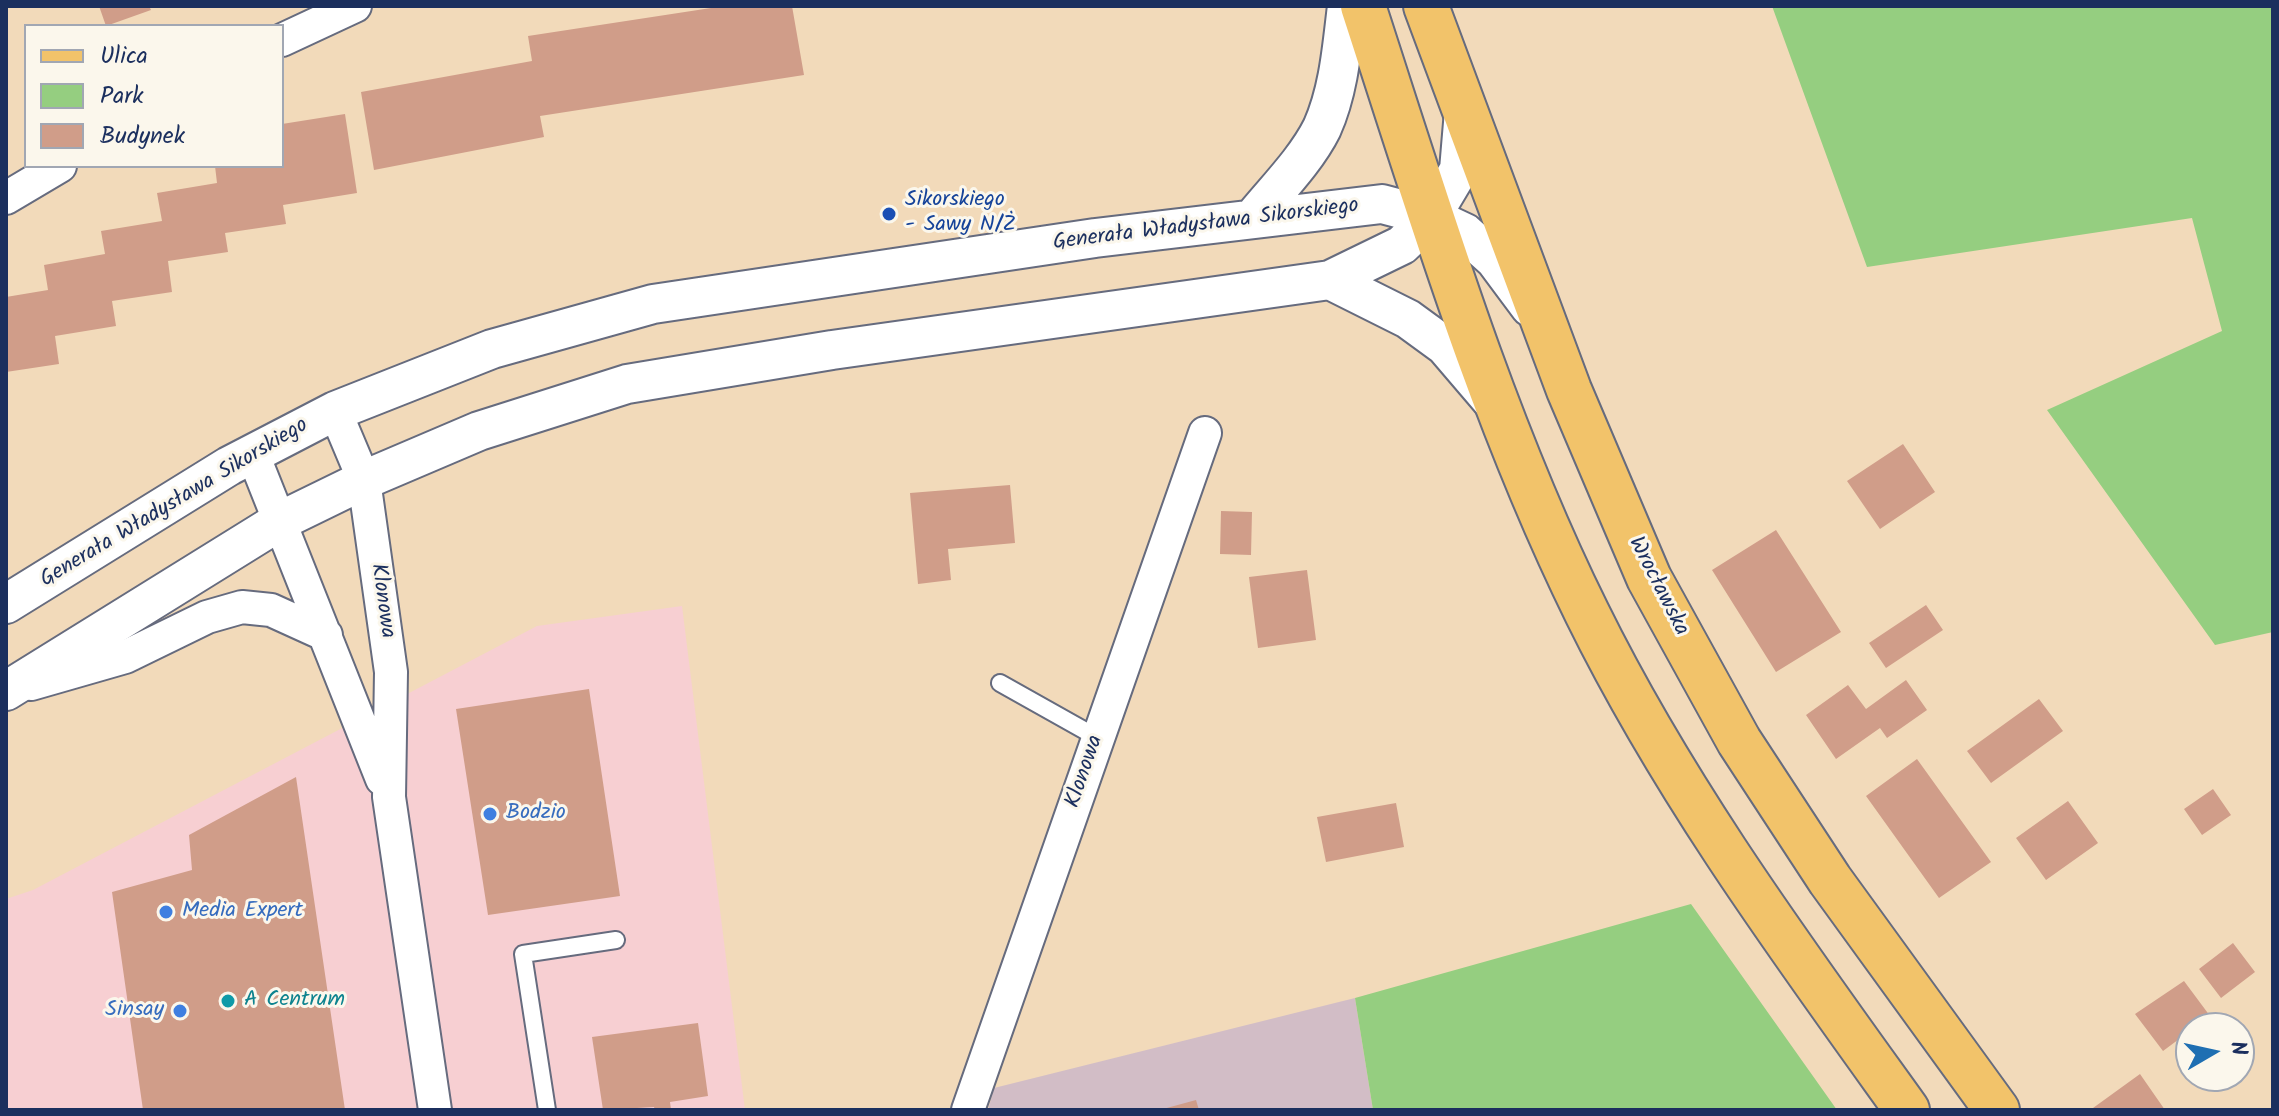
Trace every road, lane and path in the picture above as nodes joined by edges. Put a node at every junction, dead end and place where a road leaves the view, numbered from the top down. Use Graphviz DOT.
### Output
graph roads {
  1 [pos="355,6"];
  2 [pos="1347,6"];
  3 [pos="1363,6"];
  4 [pos="1426,6"];
  5 [pos="284,39"];
  6 [pos="1464,108"];
  7 [pos="57,168"];
  8 [pos="6,198"];
  9 [pos="1254,217"];
  10 [pos="1431,217"];
  11 [pos="1330,280"];
  12 [pos="1543,323"];
  13 [pos="335,411"];
  14 [pos="1503,414"];
  15 [pos="1205,433"];
  16 [pos="252,452"];
  17 [pos="364,480"];
  18 [pos="280,521"];
  19 [pos="6,604"];
  20 [pos="326,635"];
  21 [pos="1000,683"];
  22 [pos="7,690"];
  23 [pos="1098,738"];
  24 [pos="389,797"];
  25 [pos="616,940"];
  26 [pos="435,1110"];
  27 [pos="547,1110"];
  28 [pos="968,1110"];
  29 [pos="1907,1110"];
  30 [pos="1997,1110"];
  1 -- 5 [label="street"];
  2 -- 9 [label="street"];
  3 -- 10 [label="main road"];
  4 -- 6 [label="main road, Wrocławska"];
  6 -- 10 [label="street"];
  6 -- 12 [label="main road, Wrocławska"];
  7 -- 8 [label="street"];
  9 -- 10 [label="street, Generała Władysława Sikorskiego"];
  9 -- 13 [label="street, Generała Władysława Sikorskiego"];
  10 -- 11 [label="street"];
  10 -- 12 [label="street, Generała Władysława Sikorskiego"];
  10 -- 14 [label="main road"];
  11 -- 14 [label="street"];
  11 -- 17 [label="street"];
  12 -- 30 [label="main road, Wrocławska"];
  13 -- 16 [label="street, Generała Władysława Sikorskiego"];
  13 -- 17 [label="street, Klonowa"];
  14 -- 29 [label="main road"];
  15 -- 23 [label="street, Klonowa"];
  16 -- 18 [label="street, Klonowa"];
  16 -- 19 [label="street, Generała Władysława Sikorskiego"];
  17 -- 18 [label="street"];
  17 -- 24 [label="street, Klonowa"];
  18 -- 20 [label="street, Klonowa"];
  18 -- 22 [label="street"];
  20 -- 22 [label="street"];
  20 -- 24 [label="street, Klonowa"];
  21 -- 23 [label="lane"];
  23 -- 28 [label="street, Klonowa"];
  24 -- 26 [label="street, Klonowa"];
  25 -- 27 [label="lane"];
}
